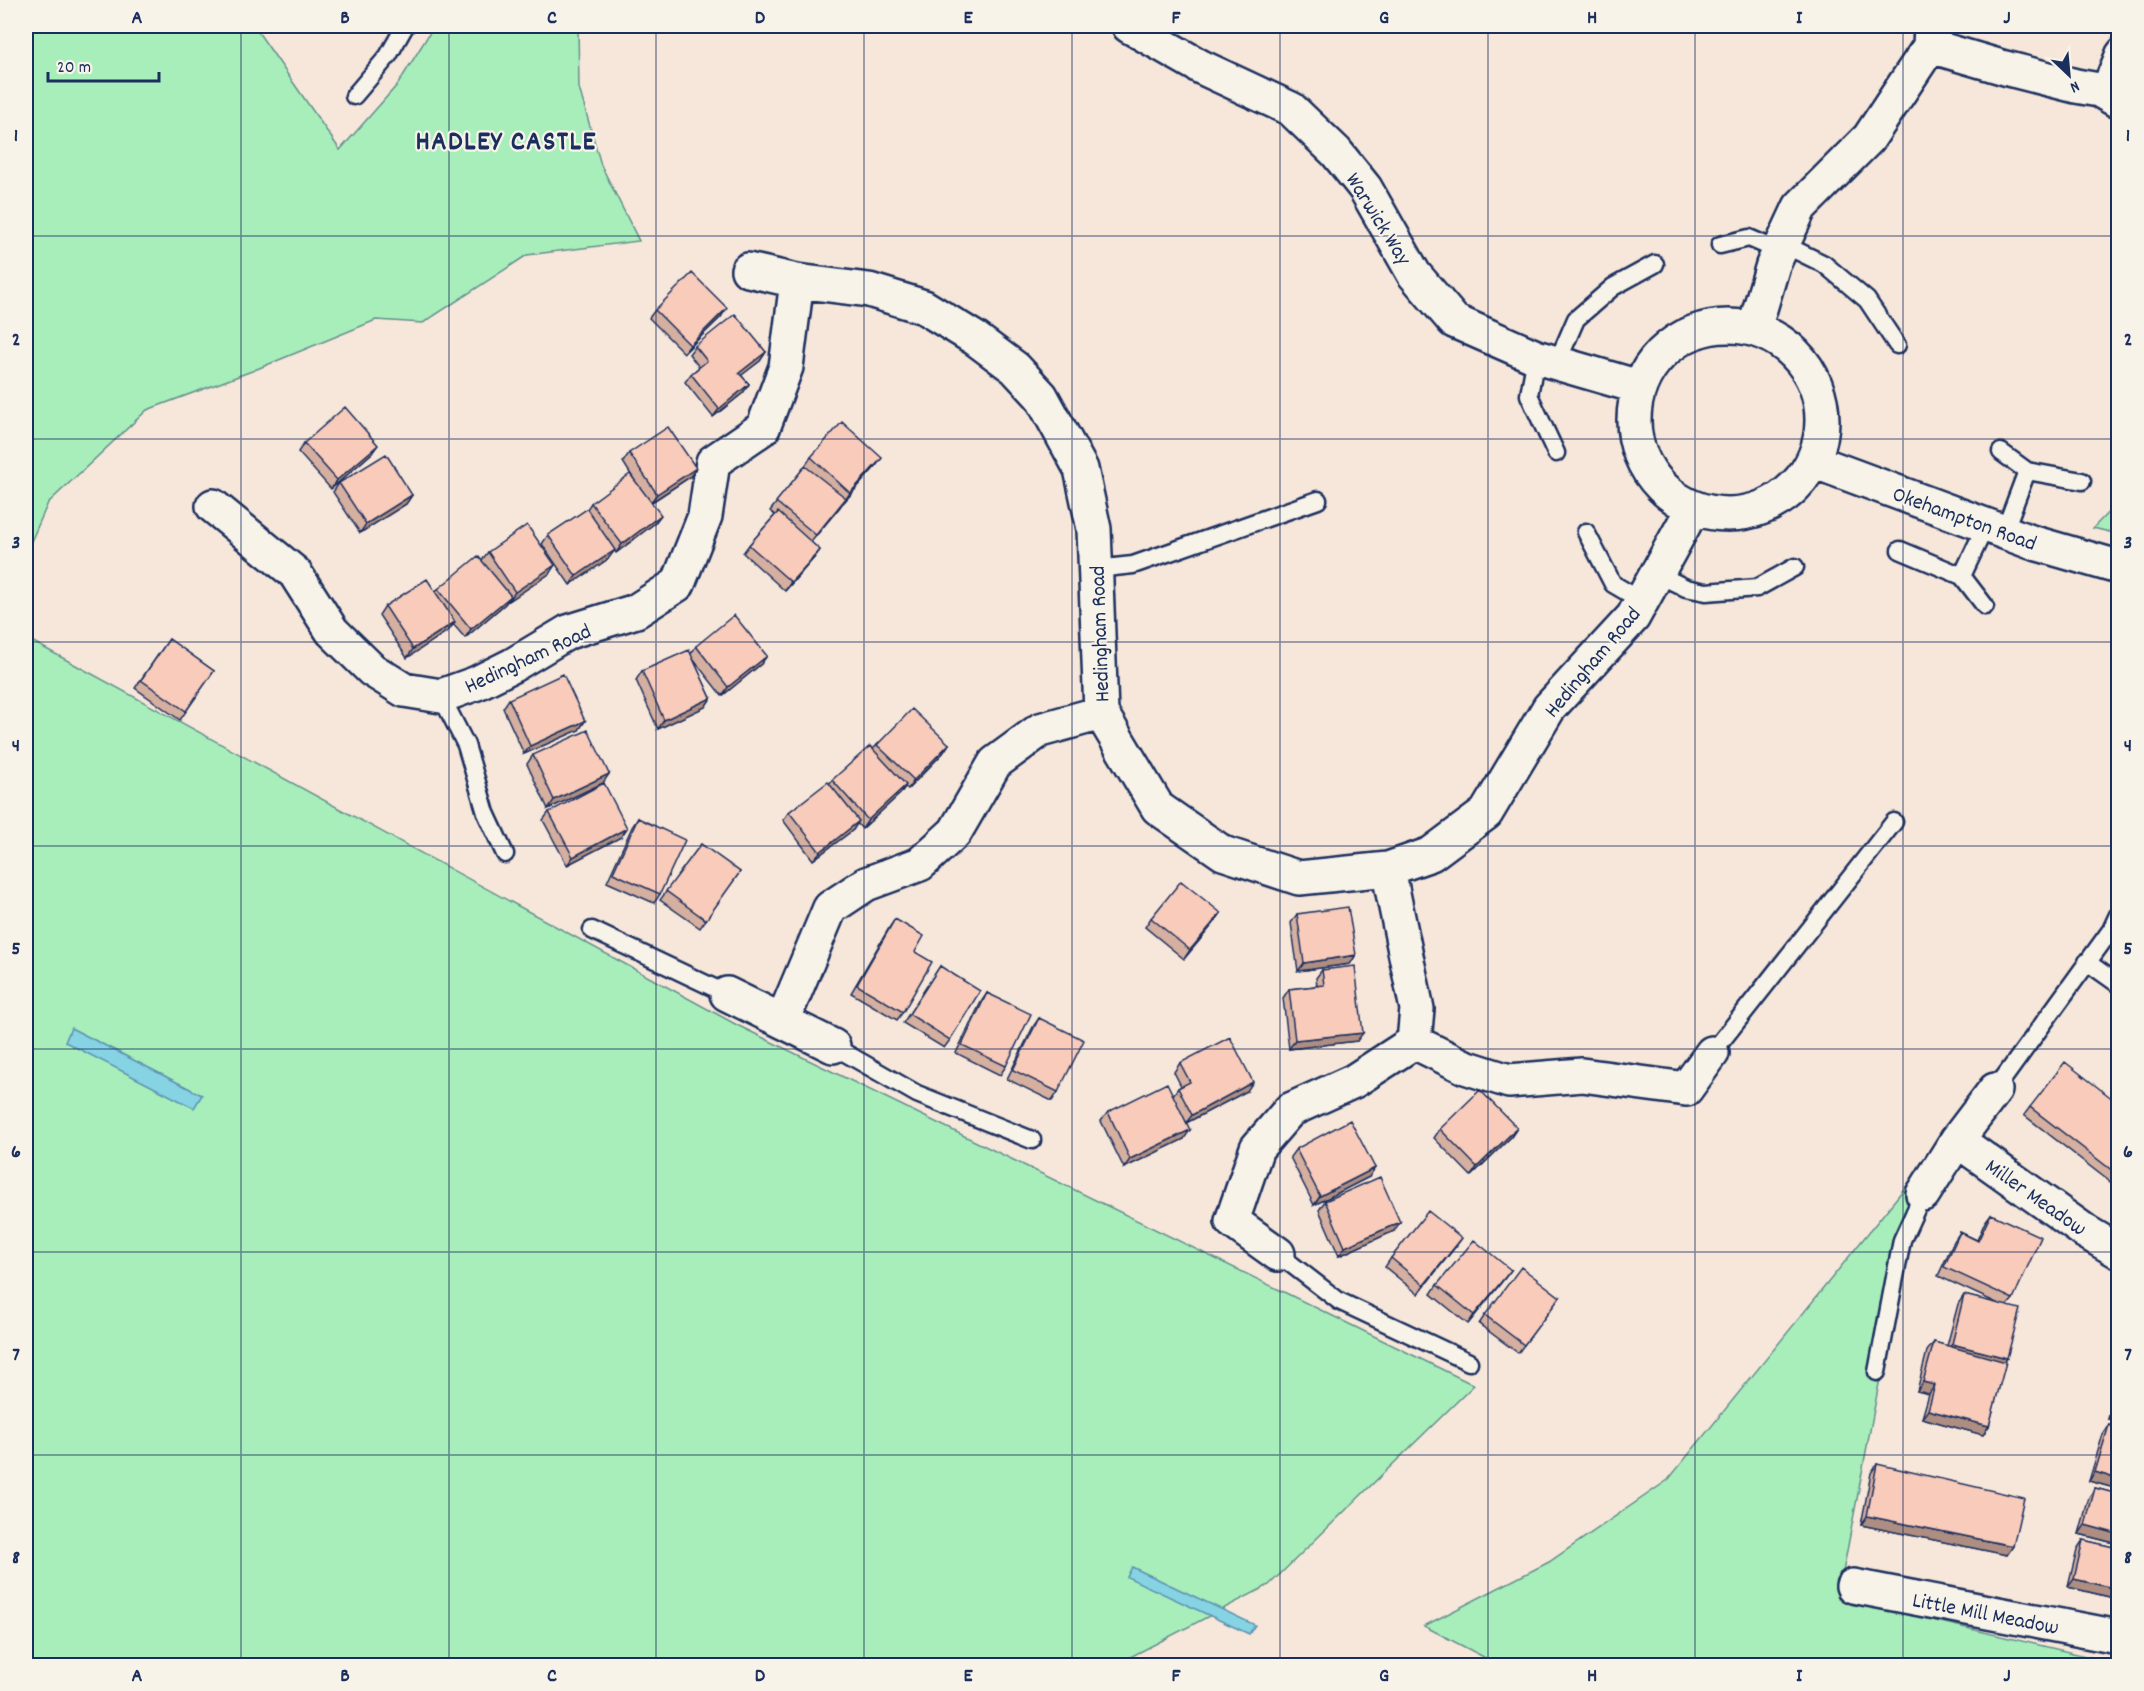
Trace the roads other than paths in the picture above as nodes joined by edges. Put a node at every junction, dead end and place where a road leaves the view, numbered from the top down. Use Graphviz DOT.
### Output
graph roads {
  1 [pos="405,26"];
  2 [pos="1129,26"];
  3 [pos="1931,36"];
  4 [pos="2118,47"];
  5 [pos="2109,95"];
  6 [pos="354,96"];
  7 [pos="1720,245"];
  8 [pos="1781,248"];
  9 [pos="1655,264"];
  10 [pos="748,270"];
  11 [pos="797,281"];
  12 [pos="1754,328"];
  13 [pos="1897,345"];
  14 [pos="1546,360"];
  15 [pos="1639,387"];
  16 [pos="2001,452"];
  17 [pos="1556,453"];
  18 [pos="1813,461"];
  19 [pos="2027,471"];
  20 [pos="2082,481"];
  21 [pos="1318,500"];
  22 [pos="213,506"];
  23 [pos="1693,508"];
  24 [pos="1995,529"];
  25 [pos="1586,532"];
  26 [pos="1900,549"];
  27 [pos="1795,567"];
  28 [pos="2118,567"];
  29 [pos="1096,569"];
  30 [pos="1962,576"];
  31 [pos="1649,587"];
  32 [pos="1985,606"];
  33 [pos="441,696"];
  34 [pos="1101,713"];
  35 [pos="1894,822"];
  36 [pos="505,854"];
  37 [pos="1388,868"];
  38 [pos="2118,915"];
  39 [pos="592,930"];
  40 [pos="2087,962"];
  41 [pos="2118,984"];
  42 [pos="727,994"];
  43 [pos="783,1020"];
  44 [pos="1414,1041"];
  45 [pos="833,1046"];
  46 [pos="1712,1053"];
  47 [pos="1995,1090"];
  48 [pos="1032,1140"];
  49 [pos="1957,1140"];
  50 [pos="1923,1194"];
  51 [pos="2118,1251"];
  52 [pos="1278,1254"];
  53 [pos="1468,1362"];
  54 [pos="1877,1372"];
  55 [pos="1853,1586"];
  56 [pos="2118,1637"];
  1 -- 6 [label="lane"];
  2 -- 14 [label="street, Warwick Way"];
  3 -- 5 [label="street"];
  3 -- 8 [label="street"];
  4 -- 5 [label="lane"];
  7 -- 8 [label="lane"];
  8 -- 12 [label="street"];
  8 -- 13 [label="lane"];
  9 -- 14 [label="lane"];
  10 -- 11 [label="street, Hedingham Road"];
  11 -- 29 [label="street, Hedingham Road"];
  11 -- 33 [label="street, Hedingham Road"];
  12 -- 15 [label="street"];
  12 -- 18 [label="street"];
  14 -- 15 [label="street, Warwick Way"];
  14 -- 17 [label="lane"];
  15 -- 23 [label="street"];
  16 -- 19 [label="lane"];
  18 -- 23 [label="street"];
  18 -- 24 [label="street, Okehampton Road"];
  19 -- 20 [label="lane"];
  19 -- 24 [label="lane"];
  21 -- 29 [label="lane"];
  22 -- 33 [label="street, Hedingham Road"];
  23 -- 31 [label="street, Hedingham Road"];
  24 -- 28 [label="street, Okehampton Road"];
  24 -- 30 [label="lane"];
  25 -- 31 [label="lane"];
  26 -- 30 [label="lane"];
  27 -- 31 [label="lane"];
  29 -- 34 [label="street, Hedingham Road"];
  30 -- 32 [label="lane"];
  31 -- 37 [label="street, Hedingham Road"];
  33 -- 36 [label="lane"];
  34 -- 37 [label="street, Hedingham Road"];
  34 -- 43 [label="street"];
  35 -- 46 [label="lane"];
  37 -- 44 [label="street"];
  38 -- 40 [label="lane"];
  39 -- 42 [label="lane"];
  40 -- 41 [label="lane"];
  40 -- 47 [label="lane"];
  42 -- 43 [label="street"];
  43 -- 45 [label="street"];
  44 -- 46 [label="street"];
  44 -- 52 [label="street"];
  45 -- 48 [label="lane"];
  47 -- 49 [label="street"];
  49 -- 50 [label="street"];
  49 -- 51 [label="street, Miller Meadow"];
  50 -- 54 [label="lane"];
  52 -- 53 [label="lane"];
  55 -- 56 [label="street, Little Mill Meadow"];
}
